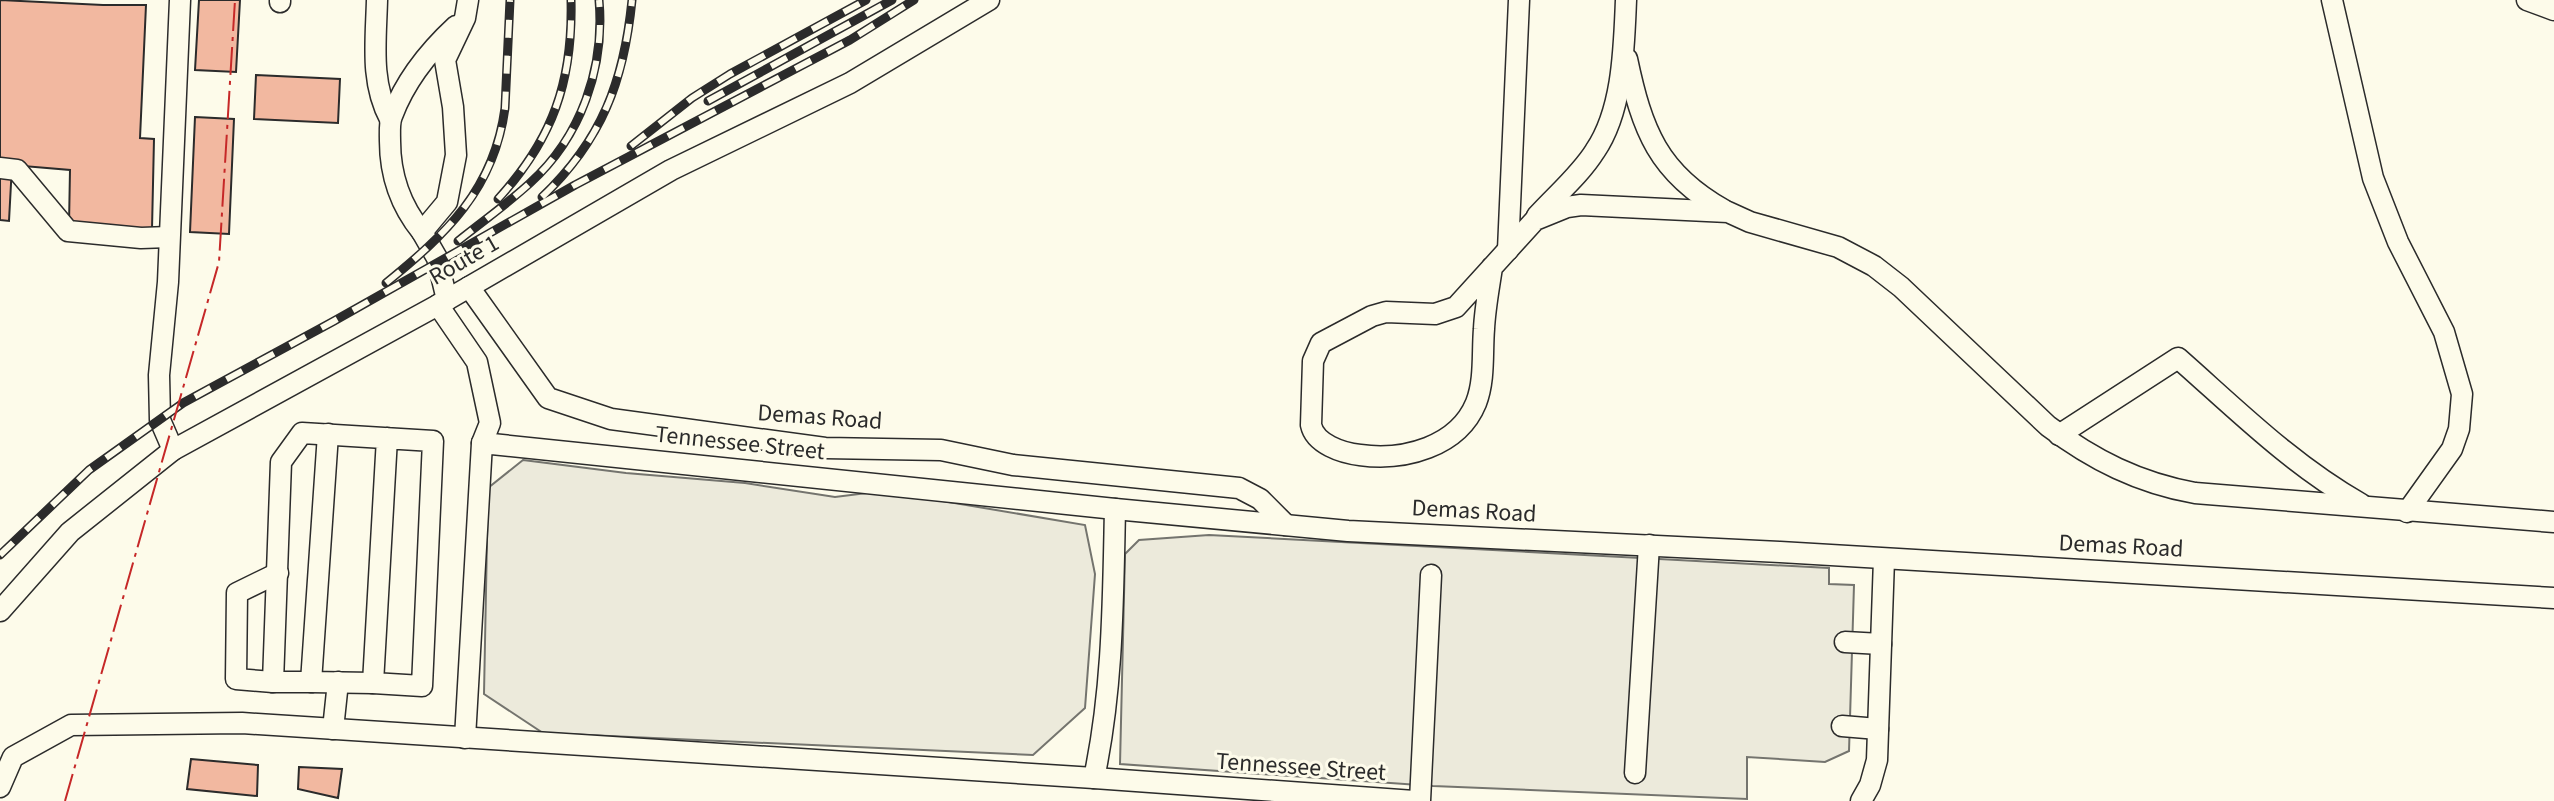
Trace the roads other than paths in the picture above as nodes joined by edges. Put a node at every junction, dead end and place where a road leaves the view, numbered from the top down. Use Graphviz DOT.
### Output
graph roads {
  1 [pos="180,0"];
  2 [pos="377,0"];
  3 [pos="989,0"];
  4 [pos="1519,0"];
  5 [pos="1626,0"];
  6 [pos="2332,0"];
  7 [pos="2527,0"];
  8 [pos="466,9"];
  9 [pos="2554,10"];
  10 [pos="1624,46"];
  11 [pos="390,119"];
  12 [pos="0,168"];
  13 [pos="1728,212"];
  14 [pos="1535,220"];
  15 [pos="422,232"];
  16 [pos="169,237"];
  17 [pos="1508,250"];
  18 [pos="1492,267"];
  19 [pos="469,287"];
  20 [pos="442,303"];
  21 [pos="328,434"];
  22 [pos="2059,435"];
  23 [pos="387,438"];
  24 [pos="482,443"];
  25 [pos="173,450"];
  26 [pos="2369,508"];
  27 [pos="1115,509"];
  28 [pos="2407,512"];
  29 [pos="2554,522"];
  30 [pos="1286,525"];
  31 [pos="1649,545"];
  32 [pos="1884,559"];
  33 [pos="278,573"];
  34 [pos="1431,575"];
  35 [pos="2554,598"];
  36 [pos="0,611"];
  37 [pos="1845,642"];
  38 [pos="1881,644"];
  39 [pos="273,682"];
  40 [pos="311,682"];
  41 [pos="338,682"];
  42 [pos="373,683"];
  43 [pos="1842,726"];
  44 [pos="333,729"];
  45 [pos="1878,729"];
  46 [pos="465,738"];
  47 [pos="1635,773"];
  48 [pos="1094,778"];
  49 [pos="0,787"];
  50 [pos="1414,801"];
  51 [pos="1420,801"];
  52 [pos="1861,801"];
  1 -- 16 [label="street"];
  2 -- 11 [label="street"];
  3 -- 19 [label="street, Route 1"];
  4 -- 17 [label="street"];
  5 -- 10 [label="street"];
  6 -- 28 [label="street"];
  7 -- 9 [label="street"];
  8 -- 11 [label="street"];
  8 -- 15 [label="street"];
  10 -- 13 [label="street"];
  10 -- 14 [label="street"];
  11 -- 15 [label="street"];
  12 -- 16 [label="street"];
  13 -- 14 [label="street"];
  13 -- 22 [label="street"];
  14 -- 17 [label="street"];
  15 -- 20 [label="street"];
  16 -- 25 [label="street"];
  17 -- 18 [label="street"];
  18 -- 18 [label="street"];
  19 -- 20 [label="street, Route 1"];
  19 -- 30 [label="street, Demas Road"];
  20 -- 24 [label="street"];
  20 -- 25 [label="street, Route 1"];
  21 -- 23 [label="street"];
  21 -- 33 [label="street"];
  21 -- 40 [label="street"];
  22 -- 26 [label="street"];
  22 -- 26 [label="street"];
  23 -- 42 [label="street"];
  23 -- 42 [label="street"];
  24 -- 27 [label="street, Tennessee Street"];
  24 -- 46 [label="street"];
  25 -- 36 [label="street, Route 1"];
  26 -- 28 [label="street"];
  27 -- 30 [label="street, Tennessee Street"];
  27 -- 48 [label="street"];
  28 -- 29 [label="street"];
  30 -- 31 [label="street, Demas Road"];
  31 -- 32 [label="street, Demas Road"];
  31 -- 47 [label="street"];
  32 -- 35 [label="street, Demas Road"];
  32 -- 38 [label="street"];
  33 -- 39 [label="street"];
  33 -- 39 [label="street"];
  34 -- 51 [label="street"];
  37 -- 38 [label="street"];
  38 -- 45 [label="street"];
  39 -- 40 [label="street"];
  40 -- 41 [label="street"];
  41 -- 42 [label="street"];
  41 -- 44 [label="street"];
  43 -- 45 [label="street"];
  44 -- 46 [label="street, Tennessee Street"];
  44 -- 49 [label="street, Tennessee Street"];
  45 -- 52 [label="street"];
  46 -- 48 [label="street, Tennessee Street"];
  48 -- 50 [label="street, Tennessee Street"];
}
